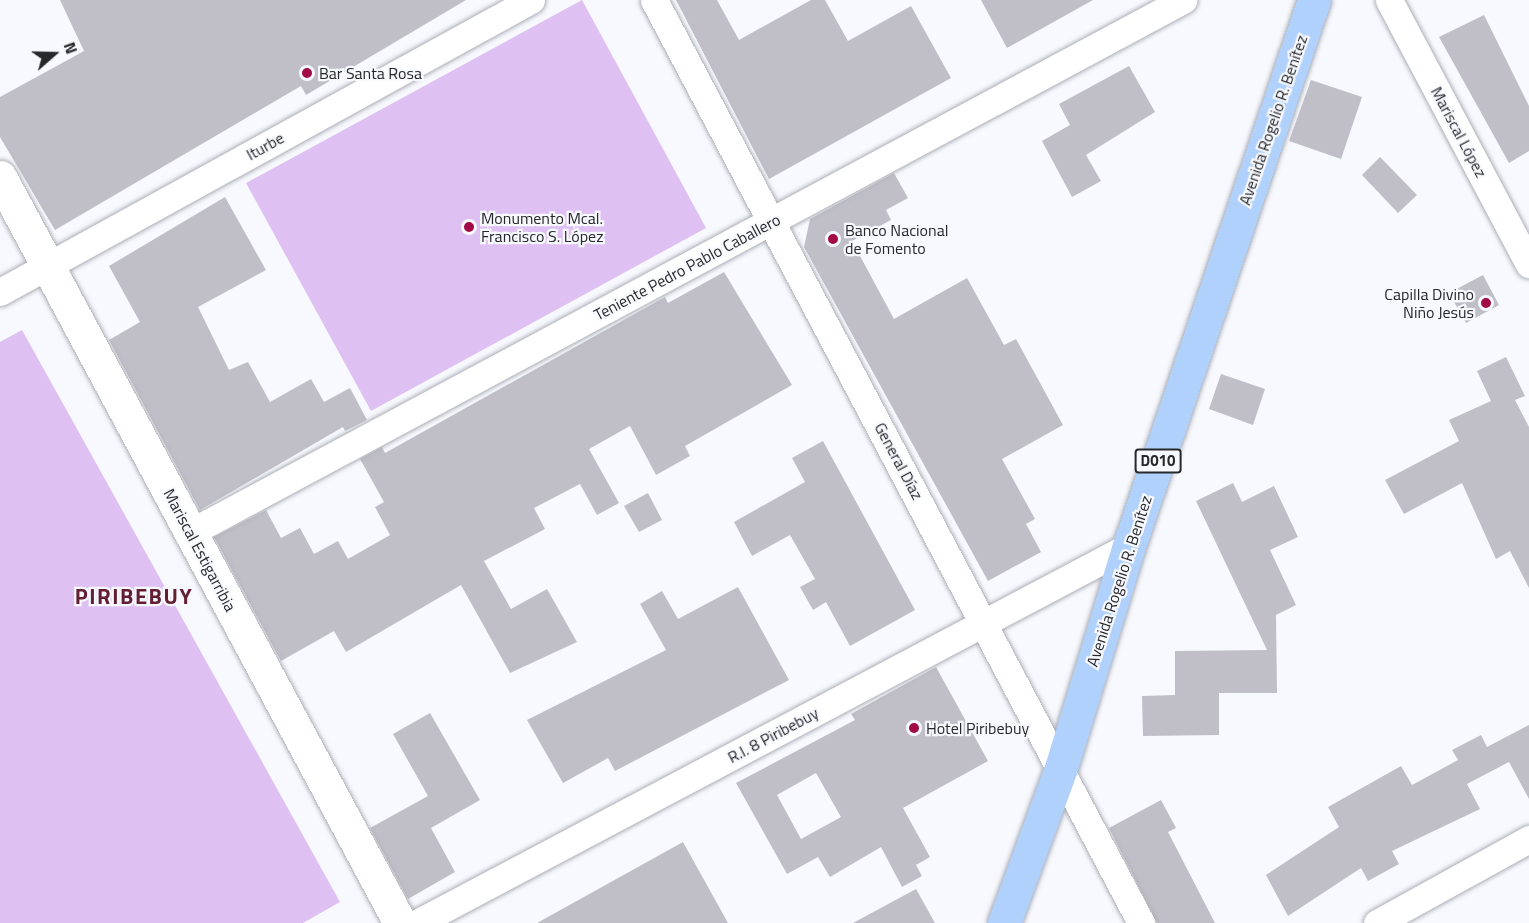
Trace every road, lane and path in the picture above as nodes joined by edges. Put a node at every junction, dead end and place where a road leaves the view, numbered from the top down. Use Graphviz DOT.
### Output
graph roads {
  1 [pos="531,0"];
  2 [pos="654,0"];
  3 [pos="1183,0"];
  4 [pos="1314,0"];
  5 [pos="1389,0"];
  6 [pos="0,177"];
  7 [pos="772,222"];
  8 [pos="1529,264"];
  9 [pos="48,266"];
  10 [pos="0,292"];
  11 [pos="190,532"];
  12 [pos="1129,546"];
  13 [pos="984,623"];
  14 [pos="1061,768"];
  15 [pos="1529,839"];
  16 [pos="400,923"];
  17 [pos="417,923"];
  18 [pos="1004,923"];
  19 [pos="1141,923"];
  20 [pos="1377,923"];
  1 -- 9 [label="street, Iturbe"];
  2 -- 7 [label="street, General Díaz"];
  3 -- 7 [label="street, Teniente Pedro Pablo Caballero"];
  4 -- 12 [label="main road, Avenida Rogelio R. Benítez / D010"];
  5 -- 8 [label="street, Mariscal López"];
  6 -- 9 [label="street, Mariscal Estigarribia"];
  7 -- 11 [label="street, Teniente Pedro Pablo Caballero"];
  7 -- 13 [label="street, General Díaz"];
  9 -- 10 [label="street, Iturbe"];
  9 -- 11 [label="street, Mariscal Estigarribia"];
  11 -- 16 [label="street, Mariscal Estigarribia"];
  12 -- 13 [label="street, R.I. 8 Piribebuy"];
  12 -- 14 [label="main road, Avenida Rogelio R. Benítez / D010"];
  13 -- 14 [label="street, General Díaz"];
  13 -- 17 [label="street, R.I. 8 Piribebuy"];
  14 -- 18 [label="main road, Avenida Rogelio R. Benítez / D010"];
  14 -- 19 [label="street, General Díaz"];
  15 -- 20 [label="street"];
}
